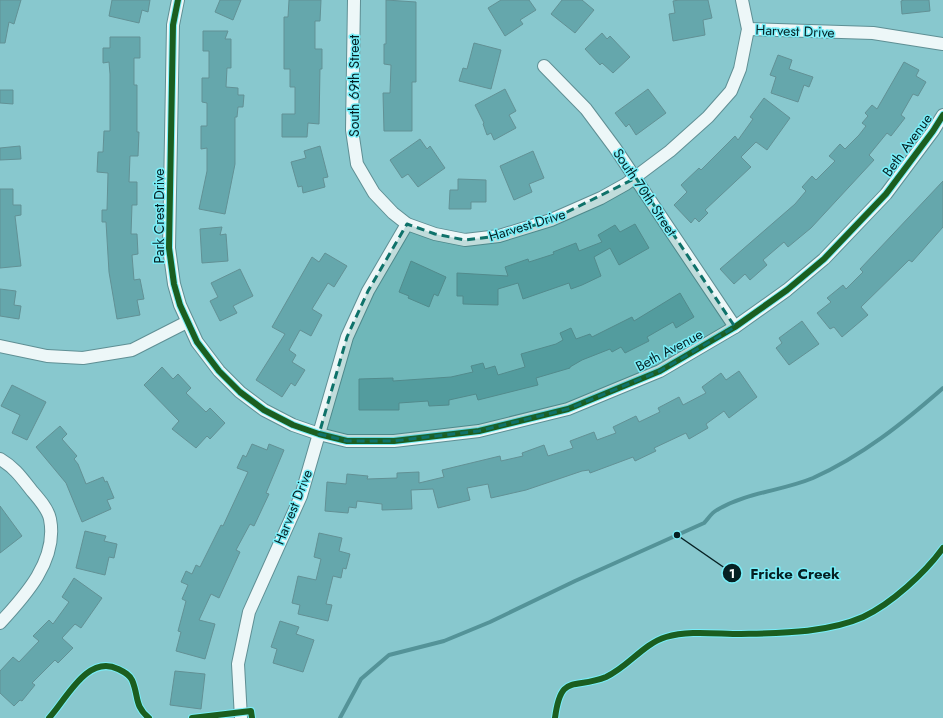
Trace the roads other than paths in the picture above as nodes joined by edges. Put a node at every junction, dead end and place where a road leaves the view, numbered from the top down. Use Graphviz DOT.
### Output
graph roads {
  1 [pos="178,0"];
  2 [pos="354,0"];
  3 [pos="742,0"];
  4 [pos="748,29"];
  5 [pos="943,44"];
  6 [pos="544,66"];
  7 [pos="943,114"];
  8 [pos="636,178"];
  9 [pos="408,224"];
  10 [pos="187,322"];
  11 [pos="735,327"];
  12 [pos="0,346"];
  13 [pos="319,434"];
  14 [pos="0,459"];
  15 [pos="0,623"];
  16 [pos="241,718"];
  1 -- 10 [label="street, Park Crest Drive"];
  2 -- 9 [label="street, South 69th Street"];
  3 -- 4 [label="street"];
  4 -- 5 [label="street, Harvest Drive"];
  4 -- 8 [label="street, Harvest Drive"];
  6 -- 8 [label="street, South 70th Street"];
  7 -- 11 [label="street, Beth Avenue"];
  8 -- 9 [label="street, Harvest Drive"];
  8 -- 11 [label="street, South 70th Street"];
  9 -- 13 [label="street, Harvest Drive"];
  10 -- 12 [label="street"];
  10 -- 13 [label="street, Park Crest Drive"];
  11 -- 13 [label="street, Beth Avenue"];
  13 -- 16 [label="street, Harvest Drive"];
  14 -- 15 [label="street"];
}
